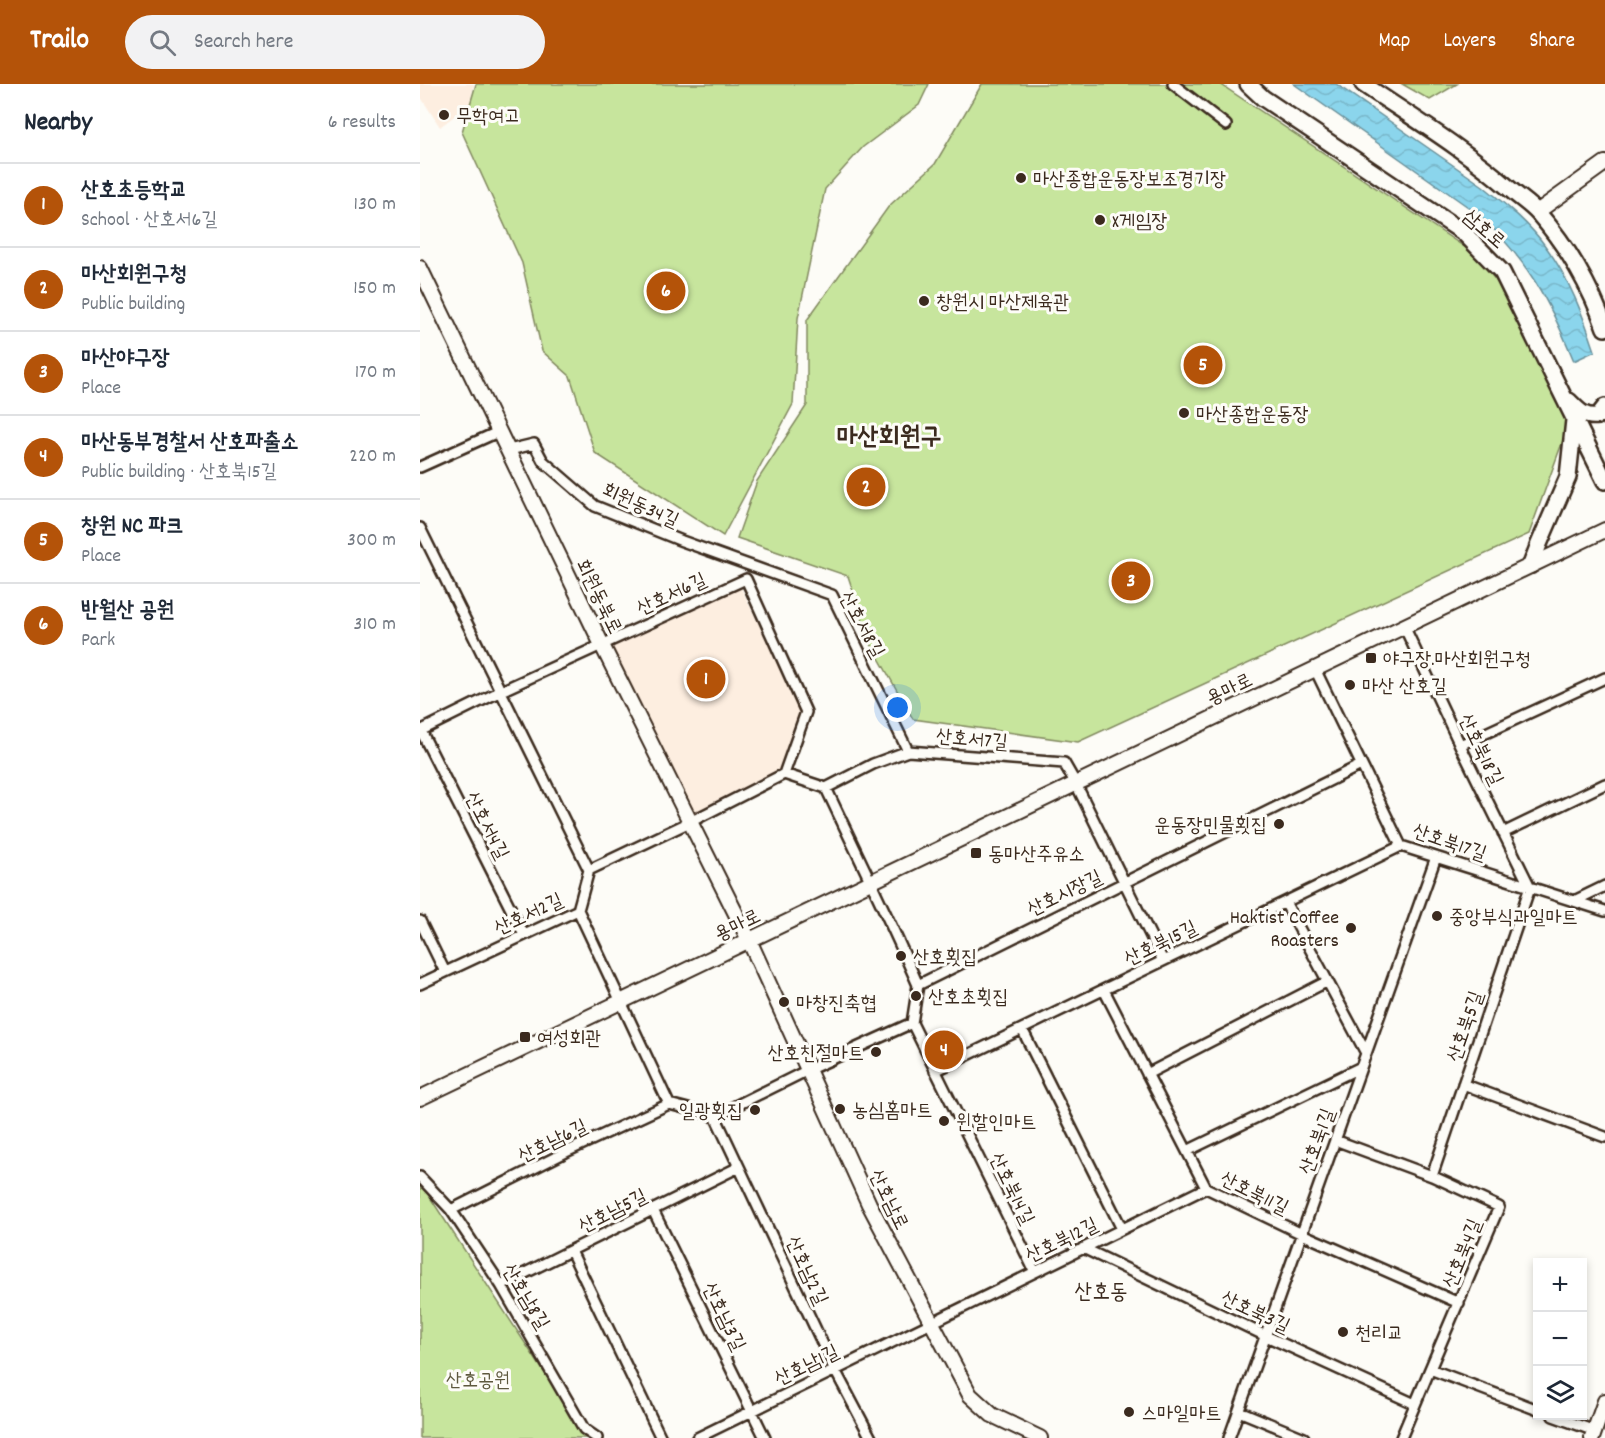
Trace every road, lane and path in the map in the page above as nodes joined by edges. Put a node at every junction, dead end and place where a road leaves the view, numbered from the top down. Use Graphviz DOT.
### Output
graph roads {
  1 [pos="1173,84"];
  2 [pos="1248,84"];
  3 [pos="1363,84"];
  4 [pos="1226,125"];
  5 [pos="1605,163"];
  6 [pos="1537,212"];
  7 [pos="420,268"];
  8 [pos="1605,328"];
  9 [pos="1564,398"];
  10 [pos="1605,407"];
  11 [pos="1574,417"];
  12 [pos="500,431"];
  13 [pos="509,450"];
  14 [pos="420,467"];
  15 [pos="1605,481"];
  16 [pos="420,528"];
  17 [pos="1605,530"];
  18 [pos="743,563"];
  19 [pos="1532,565"];
  20 [pos="746,579"];
  21 [pos="1404,626"];
  22 [pos="602,645"];
  23 [pos="1315,669"];
  24 [pos="1605,678"];
  25 [pos="501,692"];
  26 [pos="420,731"];
  27 [pos="1460,745"];
  28 [pos="908,751"];
  29 [pos="1362,765"];
  30 [pos="784,774"];
  31 [pos="1076,784"];
  32 [pos="1605,784"];
  33 [pos="826,788"];
  34 [pos="690,822"];
  35 [pos="1503,833"];
  36 [pos="1401,846"];
  37 [pos="1436,857"];
  38 [pos="589,870"];
  39 [pos="870,882"];
  40 [pos="1123,883"];
  41 [pos="1605,886"];
  42 [pos="1530,887"];
  43 [pos="1574,901"];
  44 [pos="1285,902"];
  45 [pos="578,910"];
  46 [pos="1605,911"];
  47 [pos="420,921"];
  48 [pos="524,935"];
  49 [pos="749,940"];
  50 [pos="1163,961"];
  51 [pos="445,972"];
  52 [pos="1326,982"];
  53 [pos="420,984"];
  54 [pos="918,985"];
  55 [pos="1104,990"];
  56 [pos="620,1002"];
  57 [pos="912,1023"];
  58 [pos="1022,1029"];
  59 [pos="1366,1053"];
  60 [pos="1361,1067"];
  61 [pos="810,1070"];
  62 [pos="935,1071"];
  63 [pos="1147,1074"];
  64 [pos="1463,1084"];
  65 [pos="420,1098"];
  66 [pos="669,1104"];
  67 [pos="715,1116"];
  68 [pos="1605,1137"];
  69 [pos="1335,1140"];
  70 [pos="1187,1151"];
  71 [pos="739,1167"];
  72 [pos="1432,1176"];
  73 [pos="420,1177"];
  74 [pos="1206,1188"];
  75 [pos="451,1210"];
  76 [pos="653,1210"];
  77 [pos="1122,1229"];
  78 [pos="1302,1234"];
  79 [pos="1083,1248"];
  80 [pos="571,1251"];
  81 [pos="1035,1272"];
  82 [pos="501,1286"];
  83 [pos="1459,1304"];
  84 [pos="932,1323"];
  85 [pos="1266,1336"];
  86 [pos="1430,1369"];
  87 [pos="836,1370"];
  88 [pos="1605,1401"];
  89 [pos="1415,1404"];
  90 [pos="1533,1408"];
  91 [pos="752,1411"];
  92 [pos="1239,1411"];
  93 [pos="1561,1420"];
  94 [pos="1593,1435"];
  95 [pos="597,1438"];
  96 [pos="661,1438"];
  97 [pos="697,1438"];
  98 [pos="765,1438"];
  99 [pos="871,1438"];
  100 [pos="1038,1438"];
  101 [pos="1229,1438"];
  102 [pos="1304,1438"];
  103 [pos="1401,1438"];
  1 -- 4 [label="street"];
  2 -- 9 [label="main road, 삼호로"];
  3 -- 6 [label="main road"];
  5 -- 6 [label="main road"];
  6 -- 8 [label="main road"];
  7 -- 12 [label="main road, 회원동북로"];
  9 -- 10 [label="main road"];
  9 -- 11 [label="main road, 삼호로"];
  11 -- 15 [label="main road, 삼호로"];
  11 -- 19 [label="main road"];
  12 -- 13 [label="main road, 회원동북로"];
  12 -- 14 [label="street"];
  13 -- 18 [label="street, 회원동34길"];
  13 -- 22 [label="main road, 회원동북로"];
  16 -- 25 [label="street"];
  17 -- 19 [label="main road, 용마로"];
  18 -- 20 [label="street"];
  18 -- 28 [label="street, 산호서8길"];
  19 -- 21 [label="main road, 용마로"];
  20 -- 22 [label="street, 산호서6길"];
  20 -- 30 [label="street"];
  21 -- 23 [label="main road, 용마로"];
  21 -- 27 [label="street, 산호북18길"];
  22 -- 25 [label="street, 산호서6길"];
  22 -- 34 [label="main road, 회원동북로"];
  23 -- 29 [label="street, 산호북17길"];
  23 -- 31 [label="main road, 용마로"];
  24 -- 27 [label="street"];
  25 -- 26 [label="street, 산호서6길"];
  25 -- 38 [label="street"];
  26 -- 48 [label="street, 산호서4길"];
  27 -- 35 [label="street, 산호북18길"];
  28 -- 31 [label="street, 산호서7길"];
  28 -- 33 [label="street, 산호서7길"];
  29 -- 36 [label="street, 산호북17길"];
  29 -- 40 [label="street, 산호시장길"];
  30 -- 33 [label="street"];
  30 -- 34 [label="street"];
  31 -- 39 [label="main road, 용마로"];
  31 -- 40 [label="street"];
  32 -- 35 [label="street"];
  33 -- 39 [label="street"];
  34 -- 38 [label="street"];
  34 -- 49 [label="main road, 회원동북로"];
  35 -- 42 [label="street, 산호북18길"];
  36 -- 37 [label="street, 산호북17길"];
  36 -- 44 [label="street, 산호북15길"];
  37 -- 42 [label="street, 산호북17길"];
  37 -- 59 [label="street, 산호북1길"];
  38 -- 45 [label="street, 산호서2길"];
  39 -- 49 [label="main road, 용마로"];
  39 -- 54 [label="street"];
  40 -- 50 [label="street"];
  40 -- 54 [label="street, 산호시장길"];
  41 -- 43 [label="street"];
  42 -- 43 [label="street, 산호북17길"];
  42 -- 64 [label="street, 산호북5길"];
  43 -- 46 [label="street, 산호북17길"];
  44 -- 50 [label="street, 산호북15길"];
  44 -- 52 [label="street"];
  45 -- 48 [label="street, 산호서2길"];
  45 -- 56 [label="street"];
  47 -- 51 [label="street"];
  48 -- 51 [label="street, 산호서2길"];
  49 -- 56 [label="main road, 용마로"];
  49 -- 61 [label="main road, 산호남로"];
  50 -- 55 [label="street, 산호북15길"];
  51 -- 53 [label="street, 산호서2길"];
  52 -- 59 [label="street"];
  52 -- 63 [label="street"];
  54 -- 57 [label="street"];
  55 -- 58 [label="street, 산호북15길"];
  55 -- 63 [label="street, 산호북11길"];
  56 -- 65 [label="main road, 용마로"];
  56 -- 66 [label="street"];
  57 -- 61 [label="street"];
  57 -- 62 [label="street, 산호북14길"];
  58 -- 62 [label="street, 산호북15길"];
  58 -- 77 [label="street"];
  59 -- 60 [label="street, 산호북1길"];
  60 -- 69 [label="street, 산호북1길"];
  60 -- 70 [label="street"];
  61 -- 67 [label="street"];
  61 -- 84 [label="main road, 산호남로"];
  62 -- 81 [label="street, 산호북14길"];
  63 -- 70 [label="street, 산호북11길"];
  64 -- 68 [label="street"];
  64 -- 72 [label="street, 산호북5길"];
  66 -- 67 [label="street"];
  66 -- 75 [label="street, 산호남6길"];
  67 -- 71 [label="street, 산호남2길"];
  69 -- 72 [label="street, 산호북4길"];
  69 -- 78 [label="street, 산호북1길"];
  70 -- 74 [label="street, 산호북11길"];
  71 -- 76 [label="street, 산호남5길"];
  71 -- 87 [label="street, 산호남2길"];
  72 -- 83 [label="street, 산호북4길"];
  73 -- 75 [label="street, 산호남8길"];
  74 -- 77 [label="street, 산호북12길"];
  74 -- 78 [label="street, 산호북11길"];
  75 -- 82 [label="street, 산호남8길"];
  76 -- 80 [label="street, 산호남5길"];
  76 -- 91 [label="street, 산호남3길"];
  77 -- 79 [label="street, 산호북12길"];
  78 -- 83 [label="street, 산호북11길"];
  78 -- 85 [label="street, 산호북1길"];
  79 -- 81 [label="street, 산호북12길"];
  79 -- 85 [label="street, 산호북3길"];
  80 -- 82 [label="street, 산호남5길"];
  80 -- 96 [label="street"];
  81 -- 84 [label="street, 산호북12길"];
  82 -- 95 [label="street, 산호남8길"];
  83 -- 86 [label="street, 산호북4길"];
  84 -- 87 [label="street, 산호남1길"];
  84 -- 100 [label="main road, 산호남로"];
  85 -- 89 [label="street, 산호북3길"];
  85 -- 92 [label="street, 산호북1길"];
  86 -- 89 [label="street, 산호북4길"];
  86 -- 90 [label="street"];
  87 -- 91 [label="street, 산호남1길"];
  87 -- 99 [label="street, 산호남2길"];
  88 -- 94 [label="main road"];
  89 -- 103 [label="street, 산호북4길"];
  91 -- 97 [label="street, 산호남1길"];
  91 -- 98 [label="street, 산호남3길"];
  92 -- 101 [label="street, 산호북1길"];
  92 -- 102 [label="street"];
  93 -- 94 [label="street"];
}
